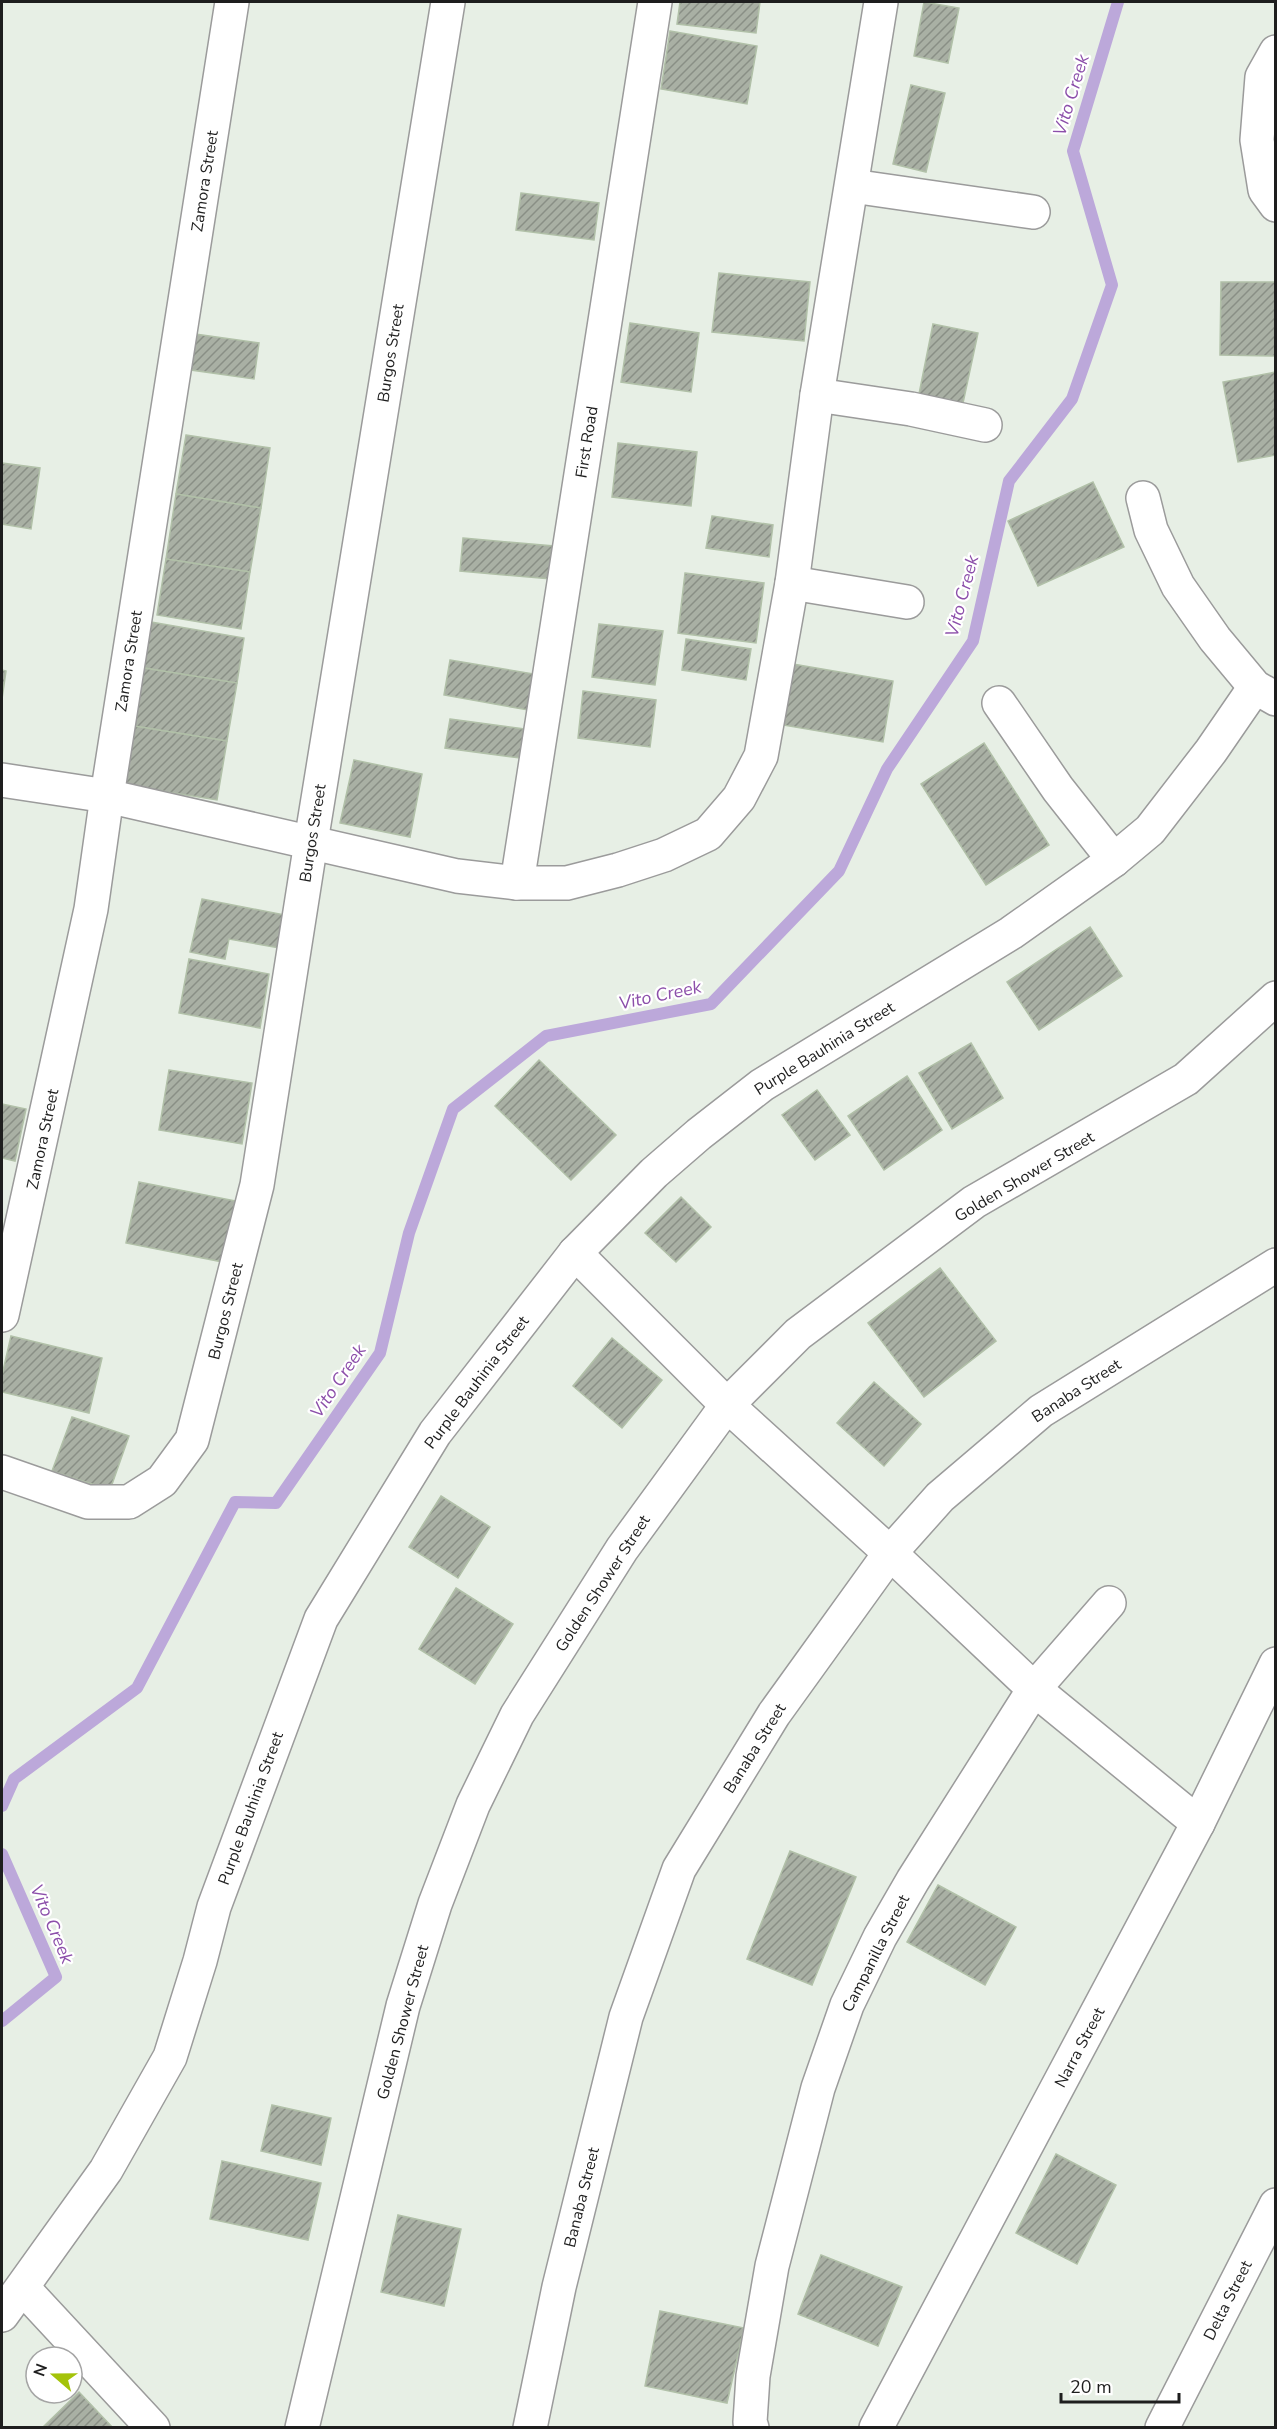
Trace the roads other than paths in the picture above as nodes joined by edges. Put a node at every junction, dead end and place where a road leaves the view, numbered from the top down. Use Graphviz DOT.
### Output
graph roads {
  1 [pos="232,2"];
  2 [pos="448,2"];
  3 [pos="655,2"];
  4 [pos="880,2"];
  5 [pos="1275,52"];
  6 [pos="852,186"];
  7 [pos="1275,205"];
  8 [pos="1033,212"];
  9 [pos="817,395"];
  10 [pos="985,425"];
  11 [pos="1143,498"];
  12 [pos="792,583"];
  13 [pos="907,602"];
  14 [pos="1265,693"];
  15 [pos="999,703"];
  16 [pos="2,780"];
  17 [pos="107,796"];
  18 [pos="310,842"];
  19 [pos="1114,860"];
  20 [pos="517,883"];
  21 [pos="1275,998"];
  22 [pos="574,1253"];
  23 [pos="1275,1265"];
  24 [pos="2,1315"];
  25 [pos="727,1405"];
  26 [pos="2,1472"];
  27 [pos="890,1553"];
  28 [pos="1109,1603"];
  29 [pos="1275,1664"];
  30 [pos="1035,1689"];
  31 [pos="1198,1823"];
  32 [pos="1275,2205"];
  33 [pos="23,2288"];
  34 [pos="2,2315"];
  35 [pos="153,2427"];
  36 [pos="302,2427"];
  37 [pos="530,2427"];
  38 [pos="752,2427"];
  39 [pos="876,2427"];
  40 [pos="1162,2427"];
  1 -- 17 [label="street, Zamora Street"];
  2 -- 18 [label="street, Burgos Street"];
  3 -- 20 [label="street, First Road"];
  4 -- 6 [label="street"];
  5 -- 7 [label="street"];
  6 -- 8 [label="street"];
  6 -- 9 [label="street"];
  9 -- 10 [label="street"];
  9 -- 12 [label="street"];
  11 -- 14 [label="street"];
  12 -- 13 [label="street"];
  12 -- 20 [label="street"];
  14 -- 19 [label="street, Purple Bauhinia Street"];
  15 -- 19 [label="street"];
  16 -- 17 [label="street"];
  17 -- 18 [label="street"];
  17 -- 24 [label="street, Zamora Street"];
  18 -- 20 [label="street"];
  18 -- 26 [label="street, Burgos Street"];
  19 -- 22 [label="street, Purple Bauhinia Street"];
  21 -- 25 [label="street, Golden Shower Street"];
  22 -- 25 [label="street"];
  22 -- 33 [label="street, Purple Bauhinia Street"];
  23 -- 27 [label="street, Banaba Street"];
  25 -- 27 [label="street"];
  25 -- 36 [label="street, Golden Shower Street"];
  27 -- 30 [label="street"];
  27 -- 37 [label="street, Banaba Street"];
  28 -- 30 [label="street, Campanilla Street"];
  29 -- 31 [label="street, Narra Street"];
  30 -- 31 [label="street"];
  30 -- 38 [label="street, Campanilla Street"];
  31 -- 39 [label="street, Narra Street"];
  32 -- 40 [label="street, Delta Street"];
  33 -- 34 [label="street, Purple Bauhinia Street"];
  33 -- 35 [label="street"];
}
